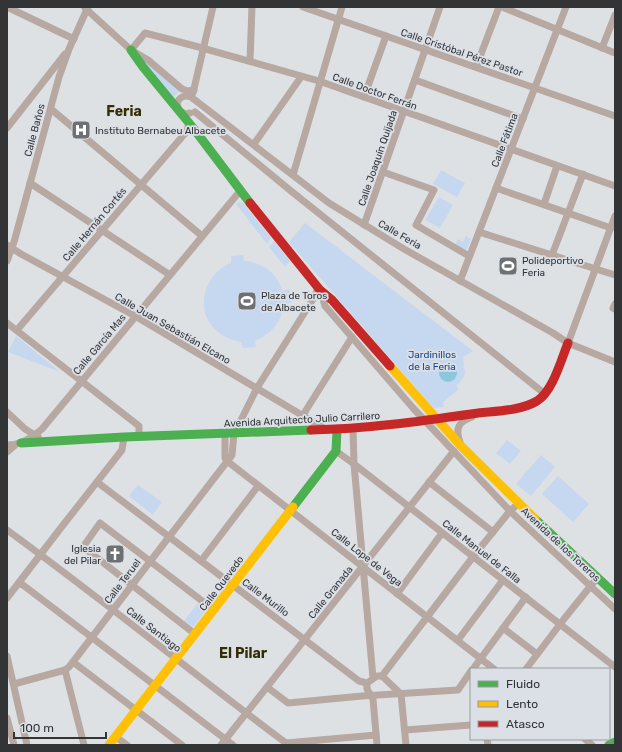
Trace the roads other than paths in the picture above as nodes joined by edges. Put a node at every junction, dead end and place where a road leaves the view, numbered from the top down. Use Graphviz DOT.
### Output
graph roads {
  1 [pos="7,7"];
  2 [pos="214,7"];
  3 [pos="252,7"];
  4 [pos="303,7"];
  5 [pos="342,7"];
  6 [pos="440,7"];
  7 [pos="500,7"];
  8 [pos="566,7"];
  9 [pos="86,8"];
  10 [pos="615,15"];
  11 [pos="338,19"];
  12 [pos="557,30"];
  13 [pos="386,36"];
  14 [pos="74,39"];
  15 [pos="602,48"];
  16 [pos="69,49"];
  17 [pos="204,49"];
  18 [pos="131,50"];
  19 [pos="425,50"];
  20 [pos="615,53"];
  21 [pos="250,61"];
  22 [pos="476,68"];
  23 [pos="301,77"];
  24 [pos="415,80"];
  25 [pos="319,82"];
  26 [pos="534,88"];
  27 [pos="193,94"];
  28 [pos="364,98"];
  29 [pos="51,109"];
  30 [pos="179,111"];
  31 [pos="193,112"];
  32 [pos="404,112"];
  33 [pos="615,116"];
  34 [pos="523,119"];
  35 [pos="7,128"];
  36 [pos="190,128"];
  37 [pos="254,144"];
  38 [pos="511,149"];
  39 [pos="556,166"];
  40 [pos="383,172"];
  41 [pos="583,174"];
  42 [pos="293,175"];
  43 [pos="30,183"];
  44 [pos="141,185"];
  45 [pos="615,186"];
  46 [pos="496,188"];
  47 [pos="240,191"];
  48 [pos="544,204"];
  49 [pos="568,213"];
  50 [pos="615,216"];
  51 [pos="364,225"];
  52 [pos="611,228"];
  53 [pos="102,230"];
  54 [pos="479,232"];
  55 [pos="202,236"];
  56 [pos="9,247"];
  57 [pos="552,255"];
  58 [pos="470,256"];
  59 [pos="7,261"];
  60 [pos="595,269"];
  61 [pos="170,275"];
  62 [pos="615,275"];
  63 [pos="62,277"];
  64 [pos="460,281"];
  65 [pos="319,288"];
  66 [pos="615,304"];
  67 [pos="615,309"];
  68 [pos="135,316"];
  69 [pos="7,323"];
  70 [pos="17,330"];
  71 [pos="352,337"];
  72 [pos="568,343"];
  73 [pos="615,362"];
  74 [pos="82,381"];
  75 [pos="257,388"];
  76 [pos="545,394"];
  77 [pos="7,412"];
  78 [pos="478,414"];
  79 [pos="303,415"];
  80 [pos="438,419"];
  81 [pos="425,421"];
  82 [pos="353,429"];
  83 [pos="327,430"];
  84 [pos="337,430"];
  85 [pos="229,434"];
  86 [pos="34,435"];
  87 [pos="124,437"];
  88 [pos="139,437"];
  89 [pos="48,440"];
  90 [pos="18,444"];
  91 [pos="7,445"];
  92 [pos="457,448"];
  93 [pos="7,452"];
  94 [pos="336,452"];
  95 [pos="227,461"];
  96 [pos="354,464"];
  97 [pos="97,482"];
  98 [pos="429,482"];
  99 [pos="258,486"];
  100 [pos="519,503"];
  101 [pos="410,508"];
  102 [pos="290,510"];
  103 [pos="510,511"];
  104 [pos="7,530"];
  105 [pos="493,532"];
  106 [pos="442,533"];
  107 [pos="168,537"];
  108 [pos="40,554"];
  109 [pos="473,557"];
  110 [pos="150,561"];
  111 [pos="201,561"];
  112 [pos="363,567"];
  113 [pos="598,578"];
  114 [pos="503,580"];
  115 [pos="19,583"];
  116 [pos="132,584"];
  117 [pos="233,585"];
  118 [pos="590,586"];
  119 [pos="397,594"];
  120 [pos="615,594"];
  121 [pos="526,597"];
  122 [pos="7,598"];
  123 [pos="113,609"];
  124 [pos="615,609"];
  125 [pos="214,610"];
  126 [pos="428,617"];
  127 [pos="560,623"];
  128 [pos="503,628"];
  129 [pos="195,634"];
  130 [pos="92,637"];
  131 [pos="304,639"];
  132 [pos="458,640"];
  133 [pos="537,654"];
  134 [pos="7,656"];
  135 [pos="176,658"];
  136 [pos="481,658"];
  137 [pos="73,662"];
  138 [pos="613,667"];
  139 [pos="474,668"];
  140 [pos="493,668"];
  141 [pos="527,668"];
  142 [pos="65,670"];
  143 [pos="470,673"];
  144 [pos="382,676"];
  145 [pos="373,678"];
  146 [pos="367,683"];
  147 [pos="14,684"];
  148 [pos="155,685"];
  149 [pos="267,687"];
  150 [pos="402,694"];
  151 [pos="371,696"];
  152 [pos="135,710"];
  153 [pos="246,713"];
  154 [pos="7,719"];
  155 [pos="470,725"];
  156 [pos="405,730"];
  157 [pos="376,735"];
  158 [pos="116,737"];
  159 [pos="223,742"];
  160 [pos="615,742"];
  161 [pos="286,744"];
  162 [pos="14,745"];
  163 [pos="27,745"];
  164 [pos="84,745"];
  165 [pos="110,745"];
  166 [pos="127,745"];
  167 [pos="182,745"];
  168 [pos="233,745"];
  169 [pos="377,745"];
  170 [pos="406,745"];
  171 [pos="609,745"];
  1 -- 14 [label="street"];
  2 -- 17 [label="street"];
  3 -- 21 [label="street"];
  4 -- 11 [label="street, Calle Cristóbal Pérez Pastor"];
  5 -- 11 [label="street"];
  6 -- 19 [label="street, Calle Joaquín Quijada"];
  7 -- 12 [label="street"];
  7 -- 22 [label="street"];
  8 -- 12 [label="street, Calle Fátima"];
  9 -- 14 [label="street, Calle Baños"];
  9 -- 18 [label="street, Calle Feria"];
  10 -- 15 [label="street"];
  11 -- 13 [label="street, Calle Cristóbal Pérez Pastor"];
  11 -- 25 [label="street"];
  12 -- 15 [label="street"];
  12 -- 26 [label="street, Calle Fátima"];
  13 -- 19 [label="street, Calle Cristóbal Pérez Pastor"];
  13 -- 28 [label="street"];
  14 -- 16 [label="street, Calle Baños"];
  15 -- 20 [label="street"];
  16 -- 29 [label="street, Calle Baños"];
  16 -- 35 [label="street"];
  17 -- 18 [label="street, Calle Doctor Ferrán"];
  17 -- 21 [label="street, Calle Doctor Ferrán"];
  17 -- 27 [label="street"];
  18 -- 27 [label="street, Calle Feria"];
  18 -- 30 [label="street, Calle Feria"];
  19 -- 22 [label="street, Calle Cristóbal Pérez Pastor"];
  19 -- 24 [label="street, Calle Joaquín Quijada"];
  21 -- 23 [label="street, Calle Doctor Ferrán"];
  22 -- 26 [label="street, Calle Cristóbal Pérez Pastor"];
  23 -- 25 [label="street, Calle Doctor Ferrán"];
  23 -- 37 [label="street"];
  24 -- 32 [label="street, Calle Joaquín Quijada"];
  24 -- 34 [label="street"];
  25 -- 28 [label="street, Calle Doctor Ferrán"];
  25 -- 42 [label="street"];
  26 -- 33 [label="street, Calle Cristóbal Pérez Pastor"];
  26 -- 34 [label="street, Calle Fátima"];
  27 -- 30 [label="street"];
  27 -- 31 [label="street, Calle Feria"];
  27 -- 37 [label="street, Calle Feria"];
  28 -- 32 [label="street, Calle Doctor Ferrán"];
  29 -- 43 [label="street, Calle Baños"];
  29 -- 44 [label="street"];
  30 -- 31 [label="street"];
  30 -- 36 [label="street, Calle Feria"];
  31 -- 36 [label="street, Calle Feria"];
  31 -- 76 [label="street"];
  32 -- 38 [label="street, Calle Doctor Ferrán"];
  32 -- 40 [label="street, Calle Joaquín Quijada"];
  34 -- 38 [label="street, Calle Fátima"];
  36 -- 44 [label="street, Calle Hernán Cortés"];
  36 -- 47 [label="street, Calle Feria"];
  37 -- 42 [label="street, Calle Feria"];
  38 -- 39 [label="street, Calle Doctor Ferrán"];
  38 -- 46 [label="street, Calle Fátima"];
  39 -- 41 [label="street, Calle Doctor Ferrán"];
  39 -- 48 [label="street"];
  40 -- 51 [label="street, Calle Joaquín Quijada"];
  40 -- 58 [label="street"];
  41 -- 45 [label="street, Calle Doctor Ferrán"];
  41 -- 49 [label="street"];
  42 -- 51 [label="street, Calle Feria"];
  43 -- 53 [label="street"];
  43 -- 56 [label="street, Calle Baños"];
  44 -- 53 [label="street, Calle Hernán Cortés"];
  44 -- 55 [label="street"];
  46 -- 48 [label="street"];
  46 -- 54 [label="street, Calle Fátima"];
  47 -- 55 [label="street, Calle García Mas"];
  47 -- 65 [label="street, Calle Feria"];
  48 -- 49 [label="street"];
  49 -- 52 [label="street"];
  49 -- 57 [label="street"];
  50 -- 52 [label="street"];
  51 -- 64 [label="street, Calle Feria"];
  52 -- 60 [label="street"];
  53 -- 61 [label="street"];
  53 -- 63 [label="street, Calle Hernán Cortés"];
  54 -- 57 [label="street"];
  54 -- 58 [label="street, Calle Fátima"];
  55 -- 61 [label="street, Calle García Mas"];
  56 -- 59 [label="street, Calle Baños"];
  56 -- 63 [label="street, Calle Juan Sebastián Elcano"];
  57 -- 60 [label="street"];
  58 -- 64 [label="street, Calle Fátima"];
  60 -- 62 [label="street"];
  60 -- 72 [label="street"];
  61 -- 68 [label="street, Calle García Mas"];
  63 -- 68 [label="street, Calle Juan Sebastián Elcano"];
  63 -- 70 [label="street, Calle Hernán Cortés"];
  64 -- 72 [label="street, Calle Feria"];
  65 -- 71 [label="street, Calle Feria"];
  65 -- 75 [label="street"];
  65 -- 80 [label="street, Calle Feria"];
  66 -- 67 [label="street"];
  68 -- 74 [label="street, Calle García Mas"];
  68 -- 75 [label="street, Calle Juan Sebastián Elcano"];
  69 -- 70 [label="street"];
  70 -- 74 [label="street"];
  71 -- 79 [label="street"];
  71 -- 81 [label="street, Calle Feria"];
  72 -- 73 [label="street, Calle Feria"];
  72 -- 76 [label="street, Avenida Arquitecto Julio Carrilero"];
  74 -- 86 [label="street, Calle García Mas"];
  74 -- 88 [label="street"];
  75 -- 79 [label="street, Calle Juan Sebastián Elcano"];
  75 -- 85 [label="street"];
  76 -- 78 [label="street, Avenida Arquitecto Julio Carrilero"];
  77 -- 86 [label="street, Avenida Arquitecto Julio Carrilero"];
  78 -- 80 [label="street, Avenida Arquitecto Julio Carrilero"];
  78 -- 92 [label="street"];
  79 -- 83 [label="street, Calle Juan Sebastián Elcano"];
  80 -- 81 [label="street, Avenida Arquitecto Julio Carrilero"];
  80 -- 92 [label="street, Avenida de los Toreros"];
  81 -- 82 [label="street, Avenida Arquitecto Julio Carrilero"];
  81 -- 92 [label="street, Avenida de los Toreros"];
  82 -- 84 [label="street, Avenida Arquitecto Julio Carrilero"];
  82 -- 96 [label="street"];
  83 -- 84 [label="street, Avenida Arquitecto Julio Carrilero"];
  83 -- 85 [label="street, Avenida Arquitecto Julio Carrilero"];
  84 -- 94 [label="street"];
  85 -- 88 [label="street, Avenida Arquitecto Julio Carrilero"];
  85 -- 95 [label="street, Calle Teruel"];
  86 -- 89 [label="street, Avenida Arquitecto Julio Carrilero"];
  86 -- 90 [label="street"];
  87 -- 88 [label="street, Avenida Arquitecto Julio Carrilero"];
  87 -- 89 [label="street, Avenida Arquitecto Julio Carrilero"];
  87 -- 97 [label="street"];
  89 -- 90 [label="street, Avenida Arquitecto Julio Carrilero"];
  90 -- 91 [label="street, Avenida Arquitecto Julio Carrilero"];
  90 -- 93 [label="street"];
  92 -- 98 [label="street, Calle Granada"];
  92 -- 100 [label="street, Avenida de los Toreros"];
  92 -- 103 [label="street, Avenida de los Toreros"];
  94 -- 96 [label="street, Calle Manuel de Falla"];
  94 -- 102 [label="street, Calle Quevedo"];
  95 -- 99 [label="street, Calle Lope de Vega"];
  95 -- 107 [label="street, Calle Teruel"];
  96 -- 101 [label="street, Calle Manuel de Falla"];
  96 -- 112 [label="street"];
  97 -- 107 [label="street, Calle Murillo"];
  97 -- 108 [label="street"];
  98 -- 101 [label="street, Calle Granada"];
  98 -- 105 [label="street"];
  99 -- 102 [label="street, Calle Lope de Vega"];
  99 -- 111 [label="street"];
  100 -- 103 [label="street, Avenida de los Toreros"];
  100 -- 113 [label="street, Avenida de los Toreros"];
  101 -- 106 [label="street, Calle Manuel de Falla"];
  101 -- 112 [label="street, Calle Granada"];
  102 -- 112 [label="street, Calle Lope de Vega"];
  102 -- 117 [label="street, Calle Quevedo"];
  103 -- 105 [label="street"];
  103 -- 118 [label="street, Avenida de los Toreros"];
  104 -- 108 [label="street, Calle Santiago"];
  105 -- 109 [label="street"];
  106 -- 109 [label="street, Calle Manuel de Falla"];
  106 -- 119 [label="street"];
  107 -- 110 [label="street, Calle Teruel"];
  107 -- 111 [label="street, Calle Murillo"];
  108 -- 115 [label="street"];
  108 -- 123 [label="street, Calle Santiago"];
  109 -- 114 [label="street, Calle Manuel de Falla"];
  109 -- 126 [label="street"];
  110 -- 116 [label="street, Calle Teruel"];
  110 -- 116 [label="street"];
  110 -- 125 [label="street"];
  111 -- 117 [label="street, Calle Murillo"];
  112 -- 119 [label="street, Calle Lope de Vega"];
  112 -- 131 [label="street, Calle Granada"];
  112 -- 145 [label="street"];
  113 -- 118 [label="street"];
  113 -- 120 [label="street, Avenida de los Toreros"];
  114 -- 121 [label="street, Calle Manuel de Falla"];
  114 -- 132 [label="street"];
  115 -- 122 [label="street"];
  115 -- 130 [label="street"];
  116 -- 123 [label="street, Calle Teruel"];
  116 -- 129 [label="street"];
  117 -- 125 [label="street, Calle Quevedo"];
  117 -- 131 [label="street, Calle Murillo"];
  118 -- 124 [label="street, Avenida de los Toreros"];
  118 -- 127 [label="street"];
  119 -- 126 [label="street, Calle Lope de Vega"];
  121 -- 127 [label="street, Calle Manuel de Falla"];
  121 -- 128 [label="street"];
  123 -- 130 [label="street, Calle Teruel"];
  123 -- 135 [label="street, Calle Santiago"];
  125 -- 129 [label="street, Calle Quevedo"];
  126 -- 132 [label="street, Calle Lope de Vega"];
  126 -- 144 [label="street"];
  127 -- 133 [label="street"];
  127 -- 138 [label="street, Calle Manuel de Falla"];
  128 -- 133 [label="street"];
  128 -- 136 [label="street"];
  129 -- 135 [label="street, Calle Quevedo"];
  130 -- 137 [label="street, Calle Teruel"];
  130 -- 148 [label="street"];
  131 -- 146 [label="street, Calle Murillo"];
  131 -- 149 [label="street, Calle Granada"];
  132 -- 136 [label="street, Calle Lope de Vega"];
  133 -- 141 [label="street"];
  134 -- 147 [label="street"];
  135 -- 148 [label="street, Calle Quevedo"];
  135 -- 153 [label="street, Calle Santiago"];
  136 -- 139 [label="street"];
  136 -- 140 [label="street, Calle Lope de Vega"];
  137 -- 142 [label="street, Calle Teruel"];
  137 -- 152 [label="street"];
  142 -- 147 [label="street, Calle Teruel"];
  142 -- 164 [label="street"];
  143 -- 150 [label="street"];
  144 -- 145 [label="street"];
  144 -- 150 [label="street"];
  145 -- 146 [label="street"];
  146 -- 151 [label="street"];
  147 -- 163 [label="street"];
  148 -- 152 [label="street, Calle Quevedo"];
  148 -- 159 [label="street"];
  149 -- 151 [label="street"];
  149 -- 153 [label="street, Calle Granada"];
  150 -- 151 [label="street"];
  150 -- 156 [label="street"];
  151 -- 157 [label="street"];
  152 -- 158 [label="street, Calle Quevedo"];
  152 -- 167 [label="street"];
  153 -- 159 [label="street, Calle Granada"];
  153 -- 161 [label="street, Calle Santiago"];
  154 -- 162 [label="street"];
  155 -- 156 [label="street"];
  156 -- 170 [label="street"];
  157 -- 161 [label="street"];
  157 -- 169 [label="street"];
  158 -- 165 [label="street, Calle Quevedo"];
  158 -- 166 [label="street"];
  159 -- 168 [label="street"];
  160 -- 171 [label="street"];
}
